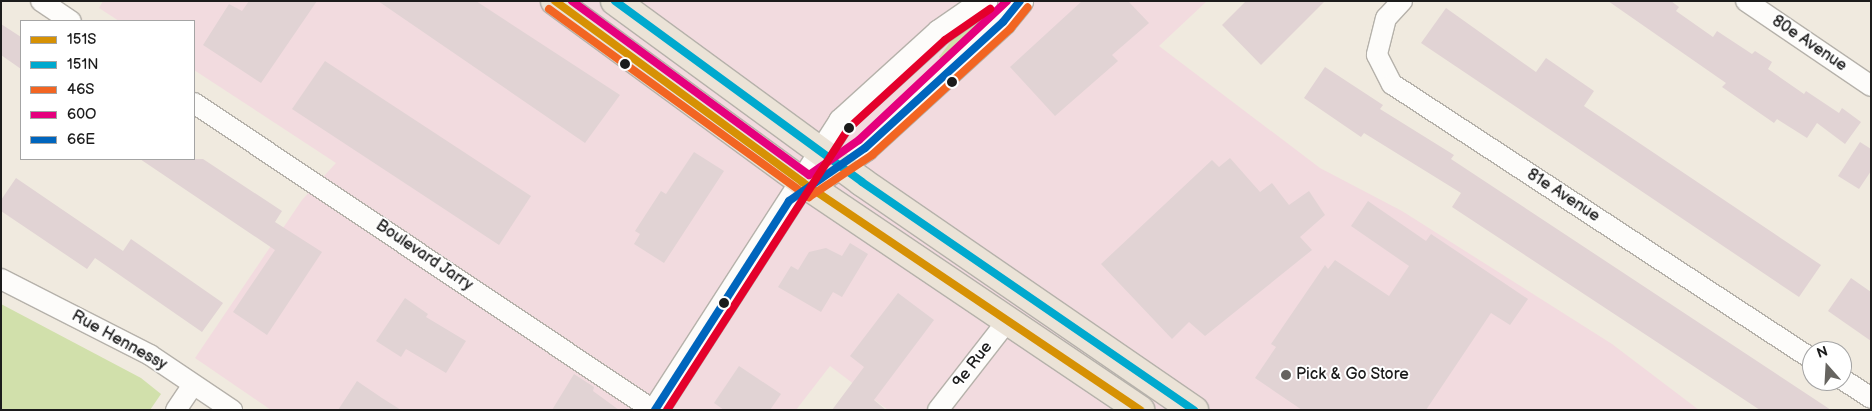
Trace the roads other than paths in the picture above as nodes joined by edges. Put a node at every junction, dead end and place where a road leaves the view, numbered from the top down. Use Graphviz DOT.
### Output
graph roads {
  1 [pos="40,1"];
  2 [pos="555,1"];
  3 [pos="615,1"];
  4 [pos="984,1"];
  5 [pos="1020,1"];
  6 [pos="1402,1"];
  7 [pos="1746,1"];
  8 [pos="69,20"];
  9 [pos="1871,86"];
  10 [pos="195,104"];
  11 [pos="831,159"];
  12 [pos="800,190"];
  13 [pos="1,280"];
  14 [pos="1008,320"];
  15 [pos="1802,352"];
  16 [pos="194,384"];
  17 [pos="1852,386"];
  18 [pos="1871,398"];
  19 [pos="176,410"];
  20 [pos="232,410"];
  21 [pos="654,410"];
  22 [pos="938,410"];
  23 [pos="1140,410"];
  24 [pos="1194,410"];
  1 -- 8 [label="street"];
  2 -- 12 [label="main road"];
  3 -- 11 [label="main road"];
  4 -- 11 [label="street"];
  5 -- 11 [label="street"];
  6 -- 15 [label="street, 81e Avenue"];
  7 -- 9 [label="street, 80e Avenue"];
  10 -- 21 [label="street, Boulevard Jarry"];
  11 -- 12 [label="street"];
  11 -- 24 [label="main road"];
  12 -- 14 [label="main road"];
  12 -- 21 [label="street"];
  13 -- 16 [label="street, Rue Hennessy"];
  14 -- 22 [label="street, 9e Rue"];
  14 -- 23 [label="main road"];
  16 -- 19 [label="street"];
  16 -- 20 [label="street, Rue Hennessy"];
  17 -- 18 [label="street"];
}
